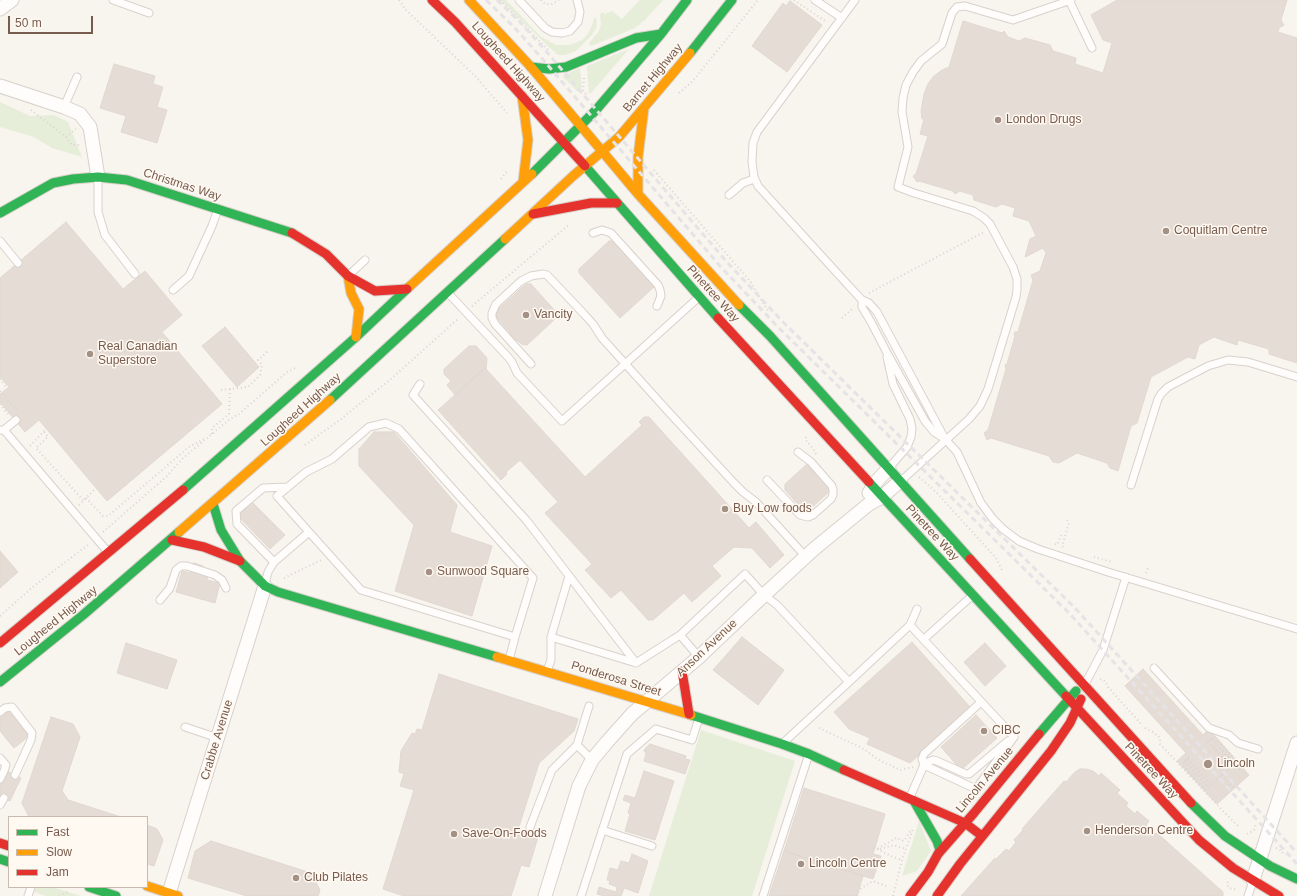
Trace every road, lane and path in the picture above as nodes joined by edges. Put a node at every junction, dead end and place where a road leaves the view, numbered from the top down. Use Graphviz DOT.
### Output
graph roads {
  1 [pos="12,0"];
  2 [pos="113,0"];
  3 [pos="399,0"];
  4 [pos="432,0"];
  5 [pos="469,0"];
  6 [pos="500,0"];
  7 [pos="519,0"];
  8 [pos="541,0"];
  9 [pos="559,0"];
  10 [pos="577,0"];
  11 [pos="687,0"];
  12 [pos="727,0"];
  13 [pos="732,0"];
  14 [pos="758,0"];
  15 [pos="794,0"];
  16 [pos="815,0"];
  17 [pos="855,0"];
  18 [pos="1070,0"];
  19 [pos="0,9"];
  20 [pos="724,11"];
  21 [pos="149,13"];
  22 [pos="842,18"];
  23 [pos="825,21"];
  24 [pos="661,34"];
  25 [pos="1092,48"];
  26 [pos="554,55"];
  27 [pos="531,67"];
  28 [pos="584,72"];
  29 [pos="77,77"];
  30 [pos="0,86"];
  31 [pos="583,90"];
  32 [pos="678,94"];
  33 [pos="522,96"];
  34 [pos="64,108"];
  35 [pos="644,108"];
  36 [pos="31,110"];
  37 [pos="510,117"];
  38 [pos="581,126"];
  39 [pos="564,143"];
  40 [pos="94,145"];
  41 [pos="602,151"];
  42 [pos="511,166"];
  43 [pos="585,166"];
  44 [pos="655,172"];
  45 [pos="98,176"];
  46 [pos="754,179"];
  47 [pos="499,181"];
  48 [pos="523,182"];
  49 [pos="638,194"];
  50 [pos="729,195"];
  51 [pos="617,203"];
  52 [pos="218,209"];
  53 [pos="0,213"];
  54 [pos="533,214"];
  55 [pos="575,220"];
  56 [pos="992,228"];
  57 [pos="592,233"];
  58 [pos="0,241"];
  59 [pos="365,260"];
  60 [pos="18,263"];
  61 [pos="135,274"];
  62 [pos="348,276"];
  63 [pos="408,289"];
  64 [pos="173,290"];
  65 [pos="447,293"];
  66 [pos="868,293"];
  67 [pos="699,297"];
  68 [pos="862,300"];
  69 [pos="473,305"];
  70 [pos="656,306"];
  71 [pos="855,306"];
  72 [pos="771,317"];
  73 [pos="459,318"];
  74 [pos="842,318"];
  75 [pos="356,337"];
  76 [pos="268,351"];
  77 [pos="887,353"];
  78 [pos="302,364"];
  79 [pos="531,364"];
  80 [pos="625,364"];
  81 [pos="1297,377"];
  82 [pos="0,379"];
  83 [pos="420,384"];
  84 [pos="7,388"];
  85 [pos="230,389"];
  86 [pos="221,390"];
  87 [pos="0,391"];
  88 [pos="0,404"];
  89 [pos="22,415"];
  90 [pos="15,421"];
  91 [pos="46,429"];
  92 [pos="2,430"];
  93 [pos="44,432"];
  94 [pos="212,434"];
  95 [pos="945,439"];
  96 [pos="30,446"];
  97 [pos="303,447"];
  98 [pos="798,452"];
  99 [pos="889,468"];
  100 [pos="919,477"];
  101 [pos="767,480"];
  102 [pos="900,481"];
  103 [pos="1132,485"];
  104 [pos="873,486"];
  105 [pos="287,487"];
  106 [pos="96,488"];
  107 [pos="882,497"];
  108 [pos="86,498"];
  109 [pos="83,500"];
  110 [pos="213,504"];
  111 [pos="869,504"];
  112 [pos="78,506"];
  113 [pos="1067,520"];
  114 [pos="309,532"];
  115 [pos="101,533"];
  116 [pos="1062,533"];
  117 [pos="172,540"];
  118 [pos="1058,545"];
  119 [pos="83,548"];
  120 [pos="1070,549"];
  121 [pos="108,553"];
  122 [pos="330,556"];
  123 [pos="1092,556"];
  124 [pos="806,557"];
  125 [pos="996,558"];
  126 [pos="240,561"];
  127 [pos="274,562"];
  128 [pos="1112,562"];
  129 [pos="1148,568"];
  130 [pos="1146,573"];
  131 [pos="569,576"];
  132 [pos="1126,577"];
  133 [pos="282,578"];
  134 [pos="265,586"];
  135 [pos="226,588"];
  136 [pos="764,595"];
  137 [pos="973,595"];
  138 [pos="160,600"];
  139 [pos="917,609"];
  140 [pos="0,616"];
  141 [pos="910,625"];
  142 [pos="1297,628"];
  143 [pos="680,634"];
  144 [pos="515,637"];
  145 [pos="550,637"];
  146 [pos="924,639"];
  147 [pos="0,643"];
  148 [pos="699,656"];
  149 [pos="509,660"];
  150 [pos="636,663"];
  151 [pos="1154,668"];
  152 [pos="547,671"];
  153 [pos="682,671"];
  154 [pos="1104,681"];
  155 [pos="0,682"];
  156 [pos="849,682"];
  157 [pos="1084,686"];
  158 [pos="1068,699"];
  159 [pos="648,701"];
  160 [pos="981,702"];
  161 [pos="590,706"];
  162 [pos="1077,709"];
  163 [pos="0,712"];
  164 [pos="689,714"];
  165 [pos="699,718"];
  166 [pos="185,727"];
  167 [pos="818,728"];
  168 [pos="1214,736"];
  169 [pos="1014,737"];
  170 [pos="218,738"];
  171 [pos="1211,738"];
  172 [pos="1208,741"];
  173 [pos="1297,743"];
  174 [pos="782,744"];
  175 [pos="577,745"];
  176 [pos="1258,749"];
  177 [pos="809,754"];
  178 [pos="0,758"];
  179 [pos="592,760"];
  180 [pos="1185,761"];
  181 [pos="1234,764"];
  182 [pos="924,765"];
  183 [pos="1231,766"];
  184 [pos="15,775"];
  185 [pos="1222,775"];
  186 [pos="0,779"];
  187 [pos="1211,785"];
  188 [pos="1209,787"];
  189 [pos="1234,788"];
  190 [pos="4,798"];
  191 [pos="912,800"];
  192 [pos="0,805"];
  193 [pos="965,823"];
  194 [pos="1256,824"];
  195 [pos="530,827"];
  196 [pos="602,830"];
  197 [pos="1248,833"];
  198 [pos="982,836"];
  199 [pos="1253,836"];
  200 [pos="652,846"];
  201 [pos="876,849"];
  202 [pos="906,849"];
  203 [pos="1279,850"];
  204 [pos="938,854"];
  205 [pos="1284,856"];
  206 [pos="902,860"];
  207 [pos="1259,860"];
  208 [pos="1297,879"];
  209 [pos="1253,880"];
  210 [pos="1227,884"];
  211 [pos="148,886"];
  212 [pos="886,886"];
  213 [pos="91,888"];
  214 [pos="1236,889"];
  215 [pos="68,892"];
  216 [pos="170,895"];
  217 [pos="59,896"];
  218 [pos="116,896"];
  219 [pos="545,896"];
  220 [pos="581,896"];
  221 [pos="763,896"];
  222 [pos="857,896"];
  223 [pos="893,896"];
  224 [pos="910,896"];
  225 [pos="937,896"];
  226 [pos="1248,896"];
  227 [pos="1279,896"];
  1 -- 19 [label="street"];
  2 -- 21 [label="lane"];
  3 -- 37 [label="path"];
  4 -- 33 [label="main road, Lougheed Highway"];
  5 -- 27 [label="main road, Lougheed Highway"];
  6 -- 26 [label="path"];
  7 -- 10 [label="lane"];
  8 -- 9 [label="path"];
  11 -- 24 [label="main road, Barnet Highway"];
  12 -- 20 [label="lane"];
  13 -- 20 [label="main road, Barnet Highway"];
  14 -- 32 [label="path"];
  15 -- 23 [label="path"];
  16 -- 22 [label="lane"];
  17 -- 22 [label="lane"];
  18 -- 25 [label="lane"];
  18 -- 56 [label="lane"];
  20 -- 35 [label="main road, Barnet Highway"];
  22 -- 46 [label="lane"];
  24 -- 27 [label="main road"];
  24 -- 38 [label="main road, Barnet Highway"];
  27 -- 38 [label="main road, Lougheed Highway"];
  28 -- 31 [label="path"];
  29 -- 34 [label="lane"];
  30 -- 34 [label="street"];
  33 -- 39 [label="main road, Lougheed Highway"];
  33 -- 48 [label="main road"];
  34 -- 40 [label="street"];
  35 -- 41 [label="main road, Barnet Highway"];
  35 -- 49 [label="main road"];
  36 -- 40 [label="path"];
  38 -- 39 [label="main road, Lougheed Highway"];
  38 -- 41 [label="main road, Lougheed Highway"];
  39 -- 43 [label="main road, Lougheed Highway"];
  39 -- 48 [label="main road, Lougheed Highway"];
  40 -- 45 [label="street"];
  41 -- 43 [label="main road, Barnet Highway"];
  41 -- 49 [label="main road, Pinetree Way"];
  42 -- 47 [label="path"];
  43 -- 51 [label="main road, Pinetree Way"];
  43 -- 54 [label="main road, Lougheed Highway"];
  44 -- 72 [label="path"];
  45 -- 52 [label="main road, Christmas Way"];
  45 -- 53 [label="main road, Christmas Way"];
  45 -- 61 [label="lane"];
  46 -- 50 [label="lane"];
  46 -- 68 [label="lane"];
  48 -- 63 [label="main road, Lougheed Highway"];
  49 -- 99 [label="main road, Pinetree Way"];
  51 -- 54 [label="main road"];
  51 -- 67 [label="main road, Pinetree Way"];
  52 -- 62 [label="main road, Christmas Way"];
  52 -- 64 [label="lane"];
  54 -- 65 [label="main road, Lougheed Highway"];
  55 -- 69 [label="path"];
  56 -- 66 [label="path"];
  56 -- 95 [label="lane"];
  57 -- 70 [label="lane"];
  58 -- 60 [label="lane"];
  59 -- 62 [label="lane"];
  62 -- 63 [label="main road, Christmas Way"];
  62 -- 75 [label="main road"];
  63 -- 75 [label="main road, Lougheed Highway"];
  65 -- 80 [label="lane"];
  65 -- 110 [label="main road, Lougheed Highway"];
  67 -- 80 [label="lane"];
  67 -- 104 [label="main road, Pinetree Way"];
  68 -- 77 [label="lane"];
  68 -- 95 [label="lane"];
  71 -- 74 [label="path"];
  73 -- 97 [label="path"];
  75 -- 121 [label="main road, Lougheed Highway"];
  76 -- 85 [label="path"];
  77 -- 95 [label="lane"];
  77 -- 99 [label="lane"];
  78 -- 94 [label="path"];
  79 -- 80 [label="lane"];
  80 -- 124 [label="lane"];
  81 -- 103 [label="lane"];
  82 -- 84 [label="path"];
  83 -- 131 [label="lane"];
  85 -- 86 [label="path"];
  85 -- 94 [label="path"];
  87 -- 89 [label="path"];
  88 -- 90 [label="path"];
  90 -- 92 [label="lane"];
  91 -- 93 [label="path"];
  92 -- 121 [label="lane"];
  93 -- 96 [label="path"];
  93 -- 109 [label="path"];
  94 -- 108 [label="path"];
  94 -- 115 [label="path"];
  95 -- 102 [label="lane"];
  95 -- 132 [label="lane"];
  98 -- 101 [label="lane"];
  99 -- 102 [label="main road, Pinetree Way"];
  99 -- 104 [label="street"];
  100 -- 125 [label="path"];
  102 -- 107 [label="street, Anson Avenue"];
  102 -- 157 [label="main road, Pinetree Way"];
  104 -- 107 [label="main road, Pinetree Way"];
  104 -- 111 [label="street"];
  105 -- 114 [label="lane"];
  105 -- 127 [label="lane"];
  105 -- 144 [label="lane"];
  106 -- 108 [label="path"];
  107 -- 111 [label="street, Anson Avenue"];
  107 -- 137 [label="main road, Pinetree Way"];
  108 -- 109 [label="path"];
  109 -- 112 [label="path"];
  110 -- 117 [label="main road, Lougheed Highway"];
  110 -- 126 [label="main road, Ponderosa Street"];
  111 -- 124 [label="street, Anson Avenue"];
  113 -- 120 [label="path"];
  114 -- 122 [label="lane"];
  114 -- 127 [label="lane"];
  116 -- 118 [label="path"];
  117 -- 126 [label="main road, Ponderosa Street"];
  117 -- 155 [label="main road, Lougheed Highway"];
  119 -- 140 [label="path"];
  121 -- 147 [label="main road, Lougheed Highway"];
  122 -- 133 [label="path"];
  122 -- 144 [label="lane"];
  123 -- 128 [label="path"];
  124 -- 136 [label="street, Anson Avenue"];
  126 -- 134 [label="main road, Ponderosa Street"];
  127 -- 134 [label="lane"];
  129 -- 130 [label="path"];
  131 -- 145 [label="lane"];
  131 -- 150 [label="lane"];
  132 -- 142 [label="lane"];
  132 -- 157 [label="lane, Lincoln Avenue"];
  134 -- 149 [label="main road, Ponderosa Street"];
  134 -- 170 [label="street, Crabbe Avenue"];
  135 -- 138 [label="lane"];
  136 -- 143 [label="lane"];
  136 -- 148 [label="street, Anson Avenue"];
  136 -- 156 [label="lane"];
  137 -- 146 [label="lane"];
  137 -- 158 [label="main road, Pinetree Way"];
  139 -- 141 [label="lane"];
  141 -- 146 [label="lane"];
  141 -- 156 [label="lane"];
  143 -- 148 [label="lane"];
  143 -- 150 [label="lane"];
  144 -- 149 [label="lane"];
  145 -- 150 [label="lane"];
  145 -- 152 [label="lane"];
  146 -- 160 [label="lane"];
  148 -- 153 [label="street, Anson Avenue"];
  149 -- 152 [label="main road, Ponderosa Street"];
  151 -- 176 [label="lane"];
  152 -- 159 [label="main road, Ponderosa Street"];
  153 -- 159 [label="street, Anson Avenue"];
  153 -- 164 [label="main road"];
  154 -- 197 [label="path"];
  156 -- 174 [label="lane"];
  157 -- 158 [label="main road, Lincoln Avenue"];
  157 -- 162 [label="main road, Lincoln Avenue"];
  157 -- 207 [label="main road, Pinetree Way"];
  158 -- 162 [label="main road, Pinetree Way"];
  158 -- 193 [label="main road, Lincoln Avenue"];
  159 -- 164 [label="main road, Ponderosa Street"];
  159 -- 179 [label="street, Anson Avenue"];
  160 -- 169 [label="lane"];
  160 -- 182 [label="lane"];
  161 -- 175 [label="lane"];
  162 -- 198 [label="main road, Lincoln Avenue"];
  162 -- 209 [label="main road, Pinetree Way"];
  163 -- 184 [label="lane"];
  164 -- 165 [label="main road, Ponderosa Street"];
  165 -- 174 [label="main road, Ponderosa Street"];
  165 -- 196 [label="lane"];
  166 -- 170 [label="lane"];
  167 -- 182 [label="path"];
  168 -- 181 [label="path"];
  169 -- 182 [label="lane"];
  169 -- 182 [label="lane"];
  170 -- 216 [label="street, Crabbe Avenue"];
  171 -- 181 [label="path"];
  172 -- 183 [label="path"];
  173 -- 207 [label="street"];
  174 -- 177 [label="main road, Ponderosa Street"];
  175 -- 179 [label="lane"];
  175 -- 195 [label="lane"];
  177 -- 191 [label="main road, Ponderosa Street"];
  177 -- 221 [label="lane"];
  178 -- 186 [label="lane"];
  179 -- 219 [label="street, Anson Avenue"];
  180 -- 187 [label="path"];
  180 -- 188 [label="path"];
  180 -- 188 [label="path"];
  181 -- 183 [label="path"];
  182 -- 191 [label="lane"];
  183 -- 185 [label="path"];
  185 -- 187 [label="path"];
  185 -- 189 [label="path"];
  187 -- 188 [label="path"];
  190 -- 192 [label="lane"];
  191 -- 193 [label="main road, Ponderosa Street"];
  191 -- 204 [label="main road"];
  193 -- 198 [label="main road, Ponderosa Street"];
  193 -- 204 [label="main road, Lincoln Avenue"];
  194 -- 197 [label="path"];
  196 -- 200 [label="lane"];
  196 -- 220 [label="lane"];
  197 -- 199 [label="path"];
  198 -- 225 [label="main road, Lincoln Avenue"];
  201 -- 202 [label="path"];
  201 -- 202 [label="path"];
  201 -- 206 [label="path"];
  202 -- 206 [label="path"];
  203 -- 205 [label="path"];
  204 -- 224 [label="main road, Lincoln Avenue"];
  206 -- 223 [label="path"];
  207 -- 208 [label="main road, Pinetree Way"];
  207 -- 209 [label="street"];
  209 -- 226 [label="lane"];
  209 -- 227 [label="main road, Pinetree Way"];
  210 -- 214 [label="path"];
  211 -- 216 [label="main road"];
  212 -- 222 [label="path"];
  213 -- 218 [label="main road"];
  215 -- 217 [label="path"];
}
